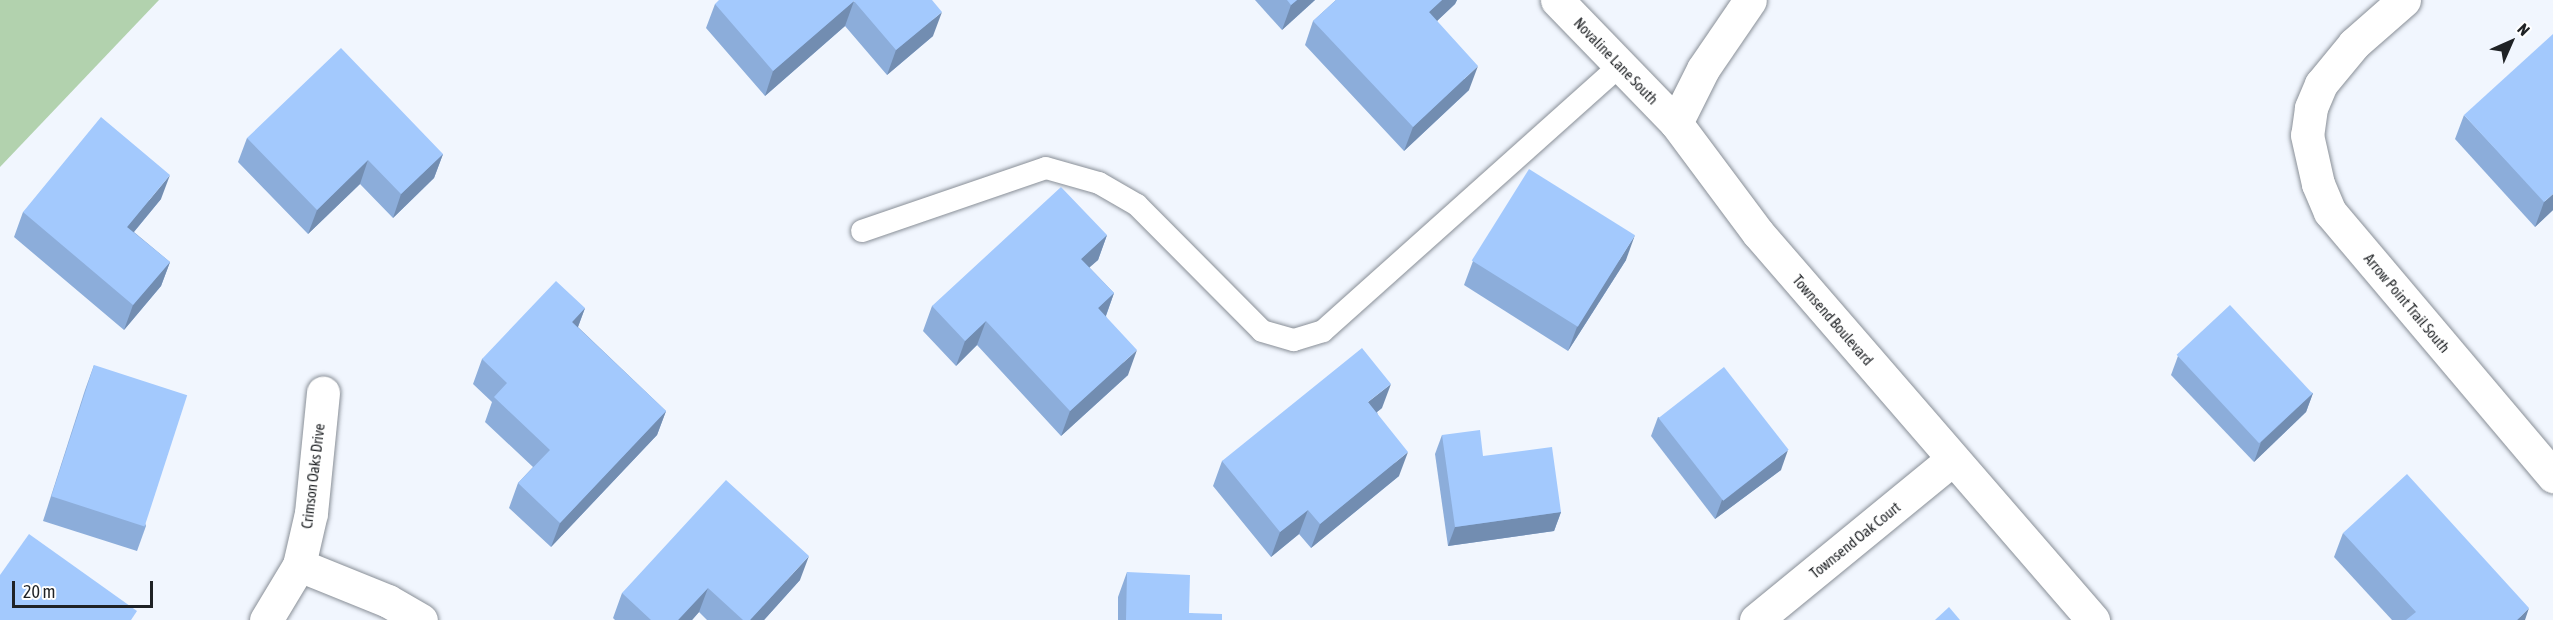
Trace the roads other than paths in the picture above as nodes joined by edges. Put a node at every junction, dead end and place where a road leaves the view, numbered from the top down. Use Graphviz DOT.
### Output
graph roads {
  1 [pos="1557,0"];
  2 [pos="1750,0"];
  3 [pos="2404,0"];
  4 [pos="1621,65"];
  5 [pos="1676,123"];
  6 [pos="862,231"];
  7 [pos="323,393"];
  8 [pos="1953,459"];
  9 [pos="2553,476"];
  10 [pos="299,565"];
  11 [pos="266,620"];
  12 [pos="421,620"];
  13 [pos="1756,620"];
  14 [pos="2093,620"];
  1 -- 4 [label="street, Novaline Lane South"];
  2 -- 5 [label="street"];
  3 -- 9 [label="street, Arrow Point Trail South"];
  4 -- 5 [label="street, Novaline Lane South"];
  4 -- 6 [label="lane"];
  5 -- 8 [label="street, Townsend Boulevard"];
  7 -- 10 [label="street, Crimson Oaks Drive"];
  8 -- 13 [label="street, Townsend Oak Court"];
  8 -- 14 [label="street, Townsend Boulevard"];
  10 -- 11 [label="street, Crimson Oaks Drive"];
  10 -- 12 [label="street"];
}
